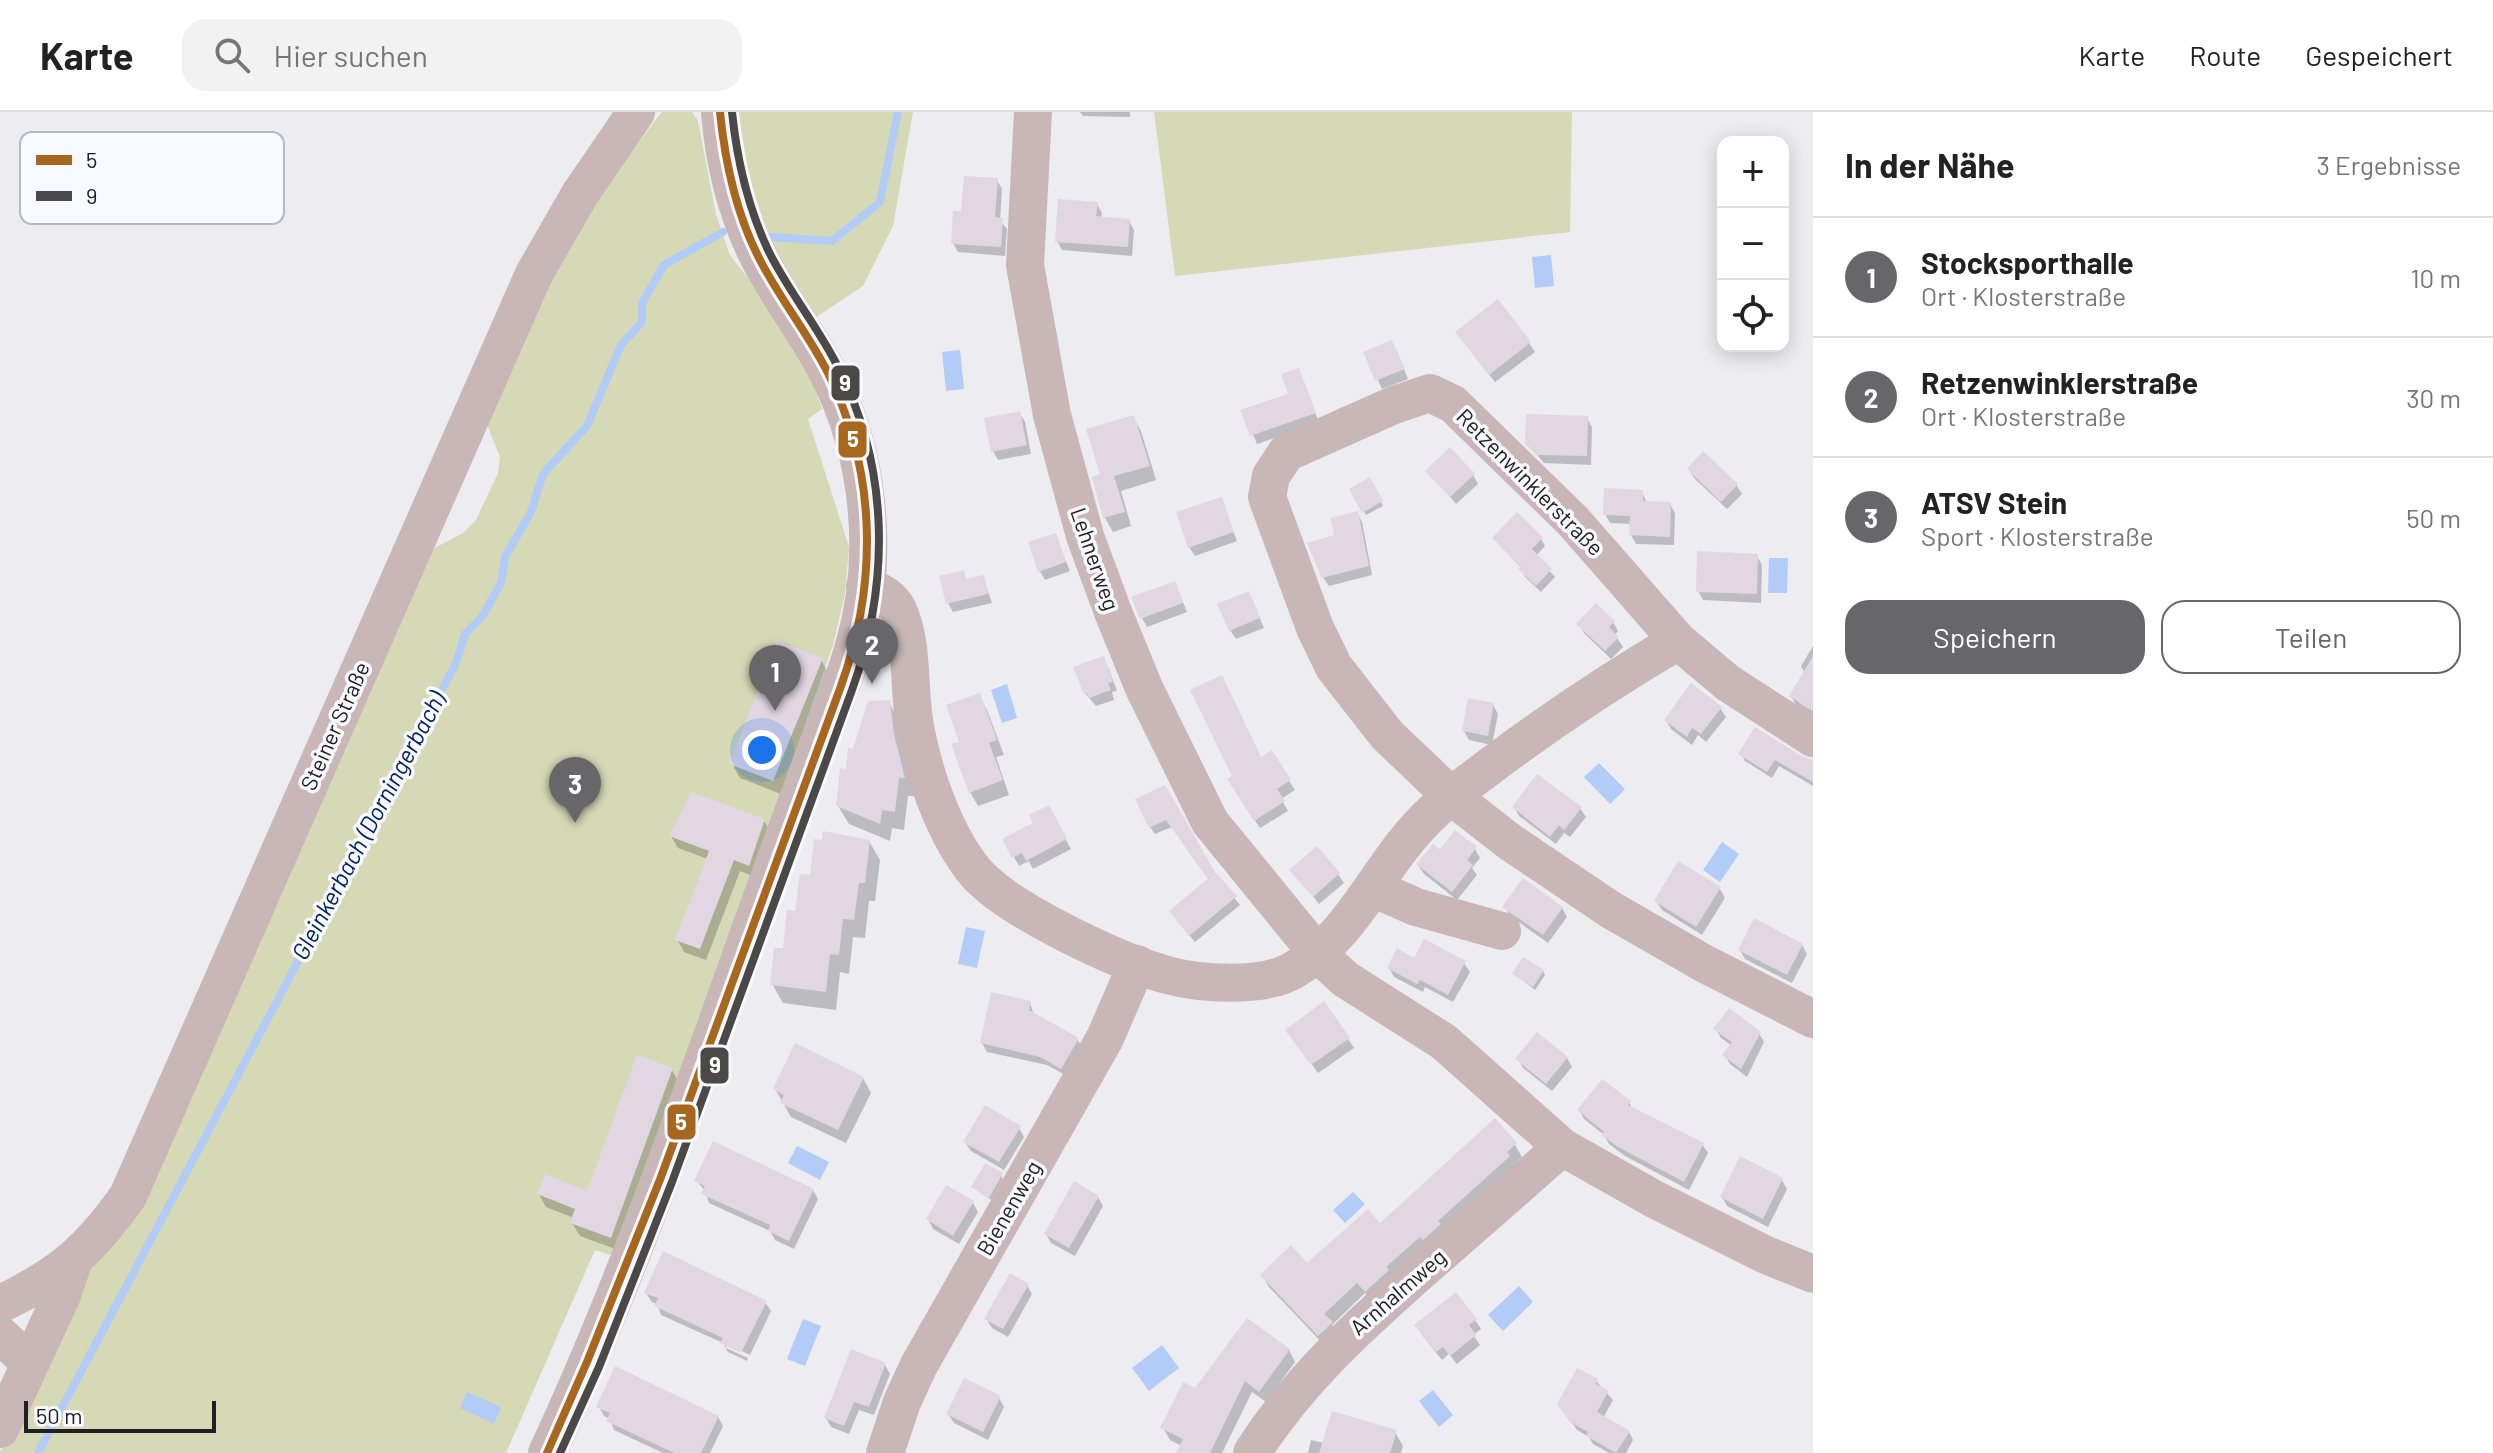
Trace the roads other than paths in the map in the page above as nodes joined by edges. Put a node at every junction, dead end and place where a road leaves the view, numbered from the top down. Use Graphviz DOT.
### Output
graph roads {
  1 [pos="636,112"];
  2 [pos="720,112"];
  3 [pos="1033,112"];
  4 [pos="865,587"];
  5 [pos="1678,641"];
  6 [pos="1813,738"];
  7 [pos="1451,796"];
  8 [pos="1373,888"];
  9 [pos="1502,931"];
  10 [pos="1317,953"];
  11 [pos="1137,964"];
  12 [pos="1813,1019"];
  13 [pos="1562,1147"];
  14 [pos="73,1262"];
  15 [pos="1813,1274"];
  16 [pos="0,1304"];
  17 [pos="0,1335"];
  18 [pos="30,1363"];
  19 [pos="0,1429"];
  20 [pos="547,1453"];
  21 [pos="885,1453"];
  22 [pos="1252,1453"];
  1 -- 14 [label="street, Steiner Straße"];
  2 -- 4 [label="street"];
  3 -- 10 [label="street, Lehnerweg"];
  4 -- 11 [label="street"];
  4 -- 20 [label="street"];
  5 -- 6 [label="street, Retzenwinklerstraße"];
  5 -- 7 [label="street"];
  5 -- 7 [label="street, Retzenwinklerstraße"];
  7 -- 8 [label="street"];
  7 -- 12 [label="street, Retzenwinklerstraße"];
  8 -- 9 [label="street"];
  8 -- 10 [label="street"];
  10 -- 11 [label="street"];
  10 -- 13 [label="street"];
  11 -- 21 [label="street, Bienenweg"];
  13 -- 15 [label="street"];
  13 -- 22 [label="street, Arnhalmweg"];
  14 -- 16 [label="street, Steiner Straße"];
  14 -- 18 [label="street"];
  17 -- 18 [label="street"];
  18 -- 19 [label="street"];
}
